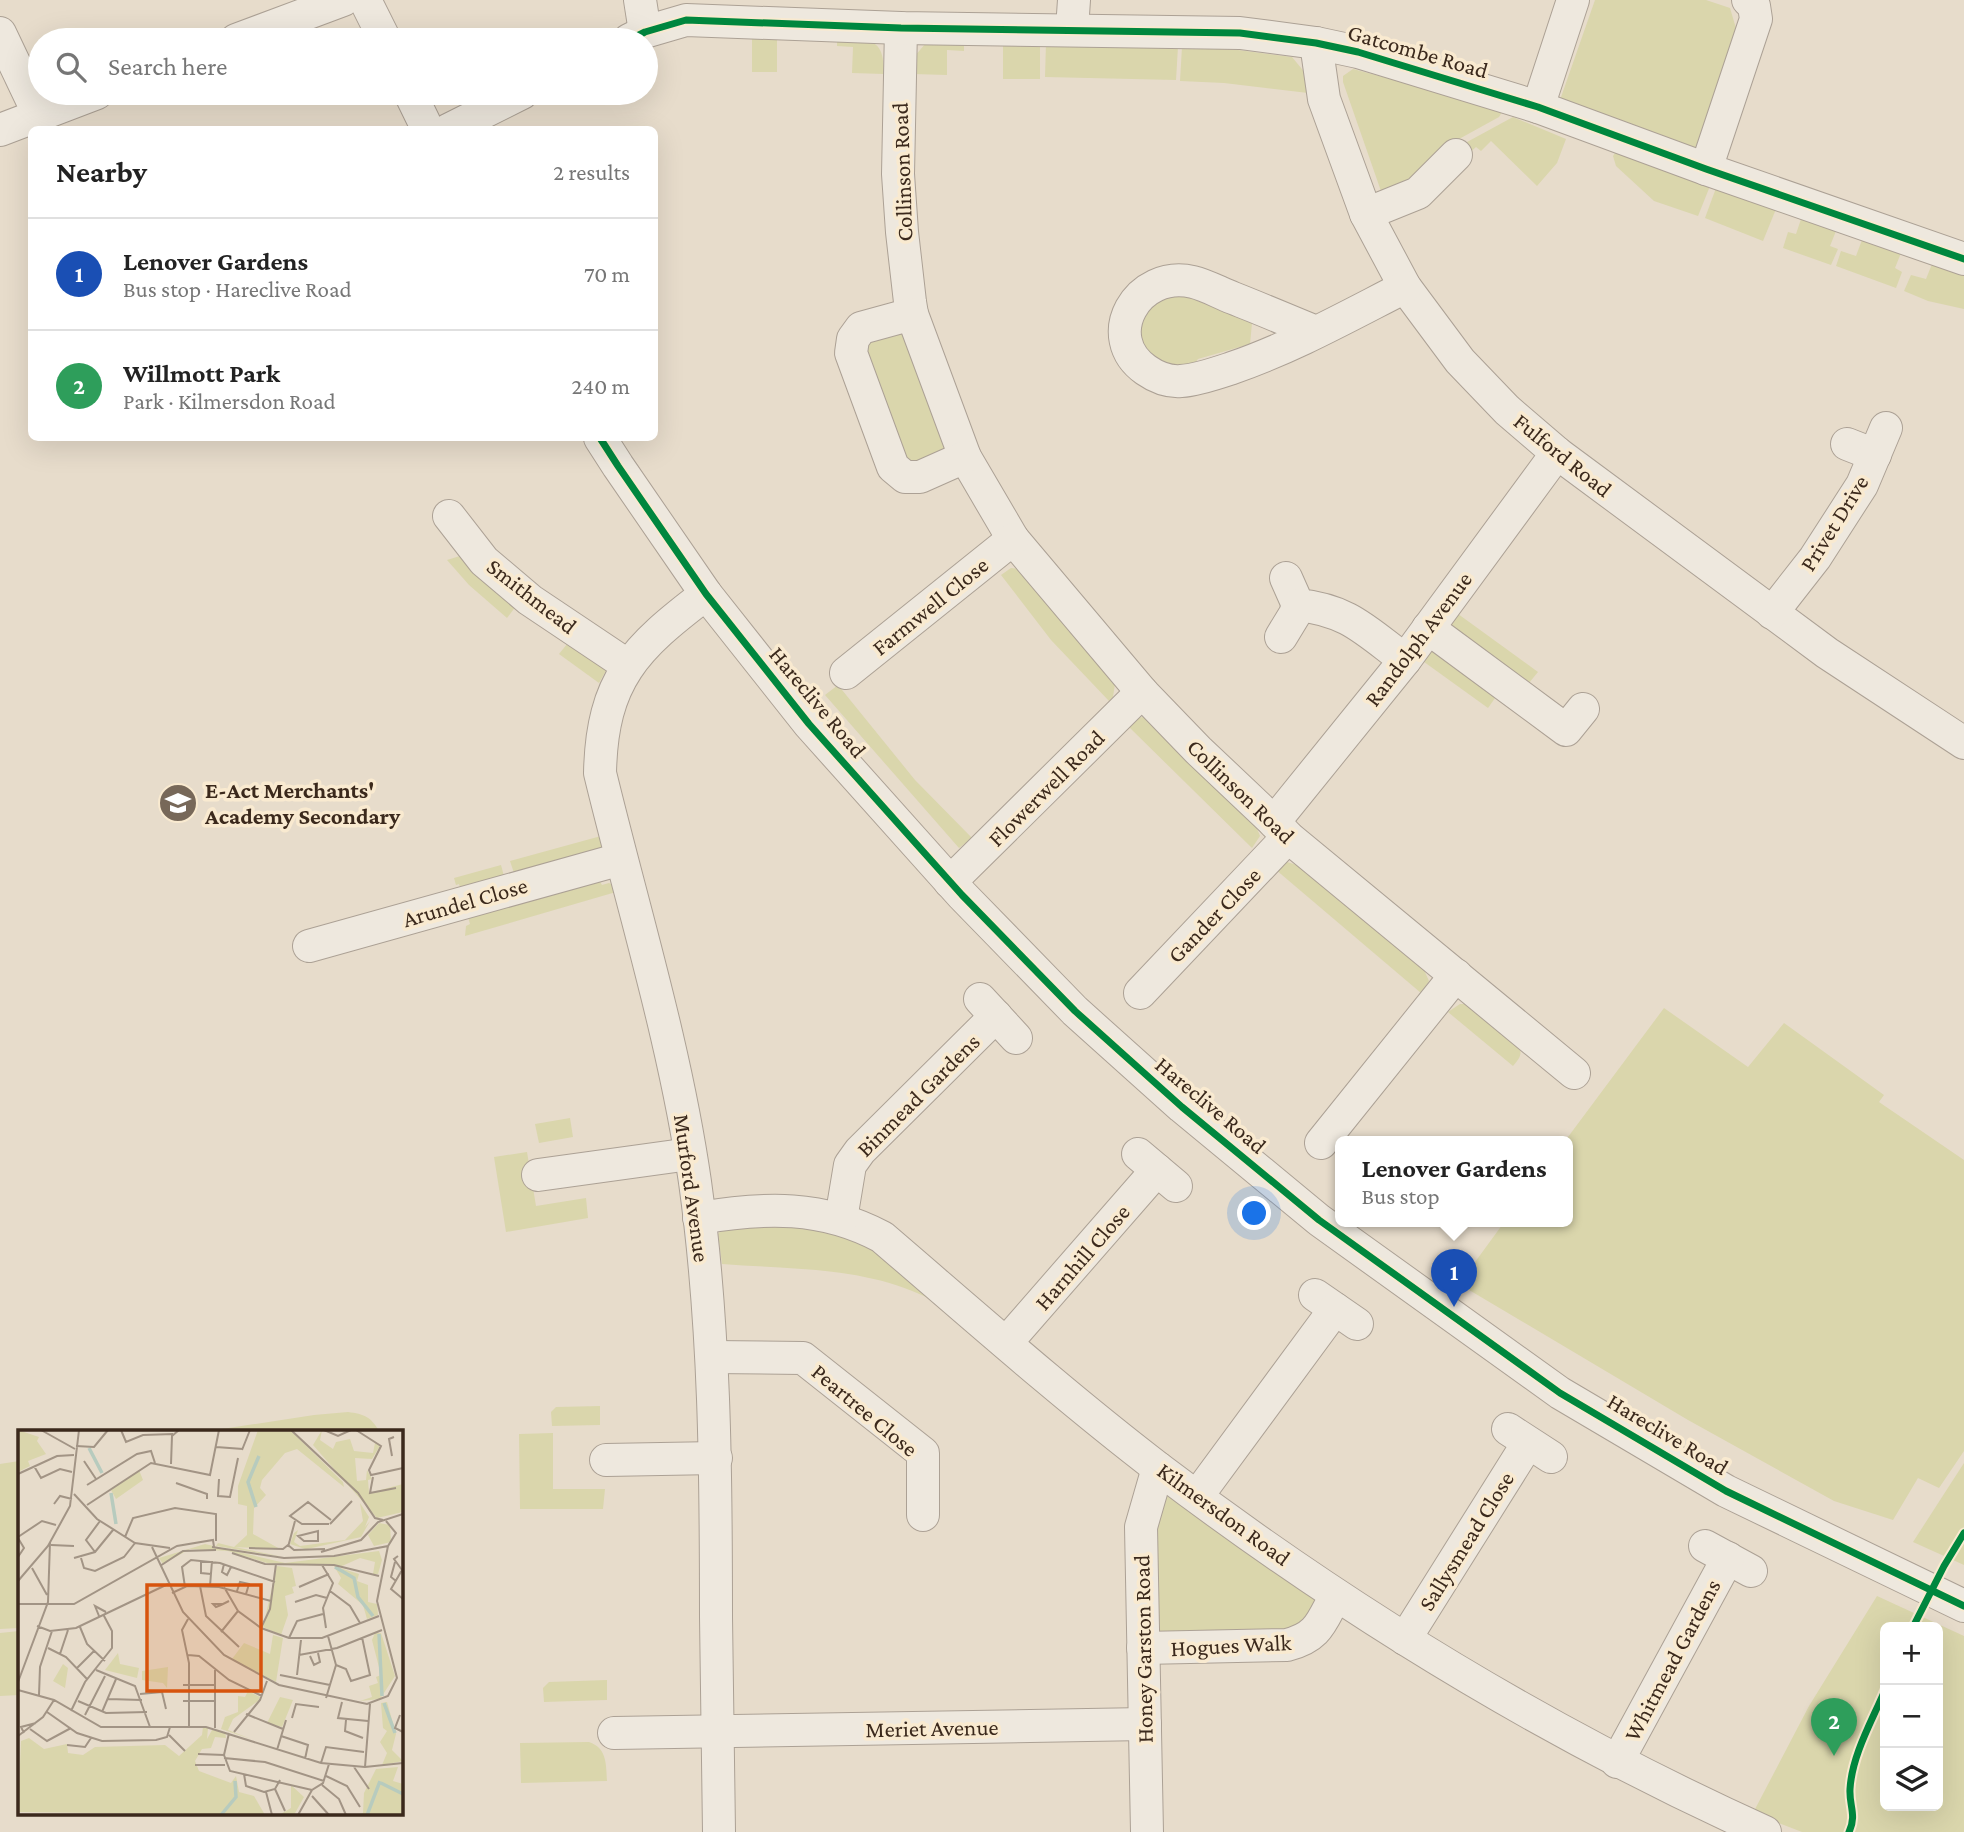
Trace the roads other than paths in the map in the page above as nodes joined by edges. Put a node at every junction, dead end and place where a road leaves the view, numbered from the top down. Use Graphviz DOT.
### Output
graph roads {
  1 [pos="343,0"];
  2 [pos="365,0"];
  3 [pos="640,0"];
  4 [pos="1573,0"];
  5 [pos="1748,0"];
  6 [pos="1073,15"];
  7 [pos="268,28"];
  8 [pos="379,28"];
  9 [pos="638,28"];
  10 [pos="901,28"];
  11 [pos="658,29"];
  12 [pos="0,33"];
  13 [pos="1316,44"];
  14 [pos="28,92"];
  15 [pos="34,105"];
  16 [pos="65,105"];
  17 [pos="416,105"];
  18 [pos="498,105"];
  19 [pos="1538,107"];
  20 [pos="39,115"];
  21 [pos="426,126"];
  22 [pos="456,126"];
  23 [pos="0,130"];
  24 [pos="1456,155"];
  25 [pos="1706,169"];
  26 [pos="1366,214"];
  27 [pos="1964,258"];
  28 [pos="1405,287"];
  29 [pos="912,314"];
  30 [pos="1316,332"];
  31 [pos="602,441"];
  32 [pos="1869,442"];
  33 [pos="1557,453"];
  34 [pos="965,457"];
  35 [pos="452,534"];
  36 [pos="1013,539"];
  37 [pos="706,594"];
  38 [pos="1772,613"];
  39 [pos="1428,628"];
  40 [pos="1281,637"];
  41 [pos="1405,660"];
  42 [pos="627,665"];
  43 [pos="846,673"];
  44 [pos="1142,692"];
  45 [pos="1566,730"];
  46 [pos="1964,743"];
  47 [pos="1281,830"];
  48 [pos="621,859"];
  49 [pos="950,883"];
  50 [pos="310,946"];
  51 [pos="1455,975"];
  52 [pos="1140,993"];
  53 [pos="997,1018"];
  54 [pos="1574,1073"];
  55 [pos="1321,1143"];
  56 [pos="690,1154"];
  57 [pos="1157,1170"];
  58 [pos="538,1175"];
  59 [pos="699,1217"];
  60 [pos="841,1219"];
  61 [pos="1336,1309"];
  62 [pos="1006,1343"];
  63 [pos="712,1357"];
  64 [pos="1529,1443"];
  65 [pos="716,1458"];
  66 [pos="606,1460"];
  67 [pos="1158,1468"];
  68 [pos="1198,1495"];
  69 [pos="923,1515"];
  70 [pos="1728,1558"];
  71 [pos="1336,1595"];
  72 [pos="1964,1606"];
  73 [pos="1405,1639"];
  74 [pos="1143,1648"];
  75 [pos="1145,1724"];
  76 [pos="718,1732"];
  77 [pos="614,1733"];
  78 [pos="1617,1762"];
  79 [pos="719,1832"];
  80 [pos="1147,1832"];
  81 [pos="1765,1832"];
  1 -- 7 [label="street"];
  2 -- 8 [label="street"];
  3 -- 9 [label="street"];
  4 -- 19 [label="street"];
  5 -- 25 [label="street"];
  6 -- 10 [label="street, Gatcombe Road"];
  6 -- 13 [label="street, Gatcombe Road"];
  10 -- 11 [label="street, Gatcombe Road"];
  10 -- 29 [label="street, Collinson Road"];
  12 -- 14 [label="street"];
  13 -- 19 [label="street, Gatcombe Road"];
  13 -- 26 [label="street, Fulford Road"];
  15 -- 20 [label="street"];
  16 -- 20 [label="street"];
  17 -- 21 [label="street"];
  18 -- 22 [label="street"];
  19 -- 25 [label="street, Gatcombe Road"];
  20 -- 23 [label="street"];
  24 -- 26 [label="street"];
  25 -- 27 [label="street, Gatcombe Road"];
  26 -- 28 [label="street, Fulford Road"];
  28 -- 30 [label="street"];
  28 -- 33 [label="street, Fulford Road"];
  29 -- 34 [label="street, Collinson Road"];
  29 -- 34 [label="street"];
  30 -- 30 [label="street"];
  31 -- 37 [label="street, Hareclive Road"];
  32 -- 38 [label="street, Privet Drive"];
  33 -- 38 [label="street, Fulford Road"];
  33 -- 39 [label="street, Randolph Avenue"];
  34 -- 36 [label="street, Collinson Road"];
  35 -- 42 [label="street, Smithmead"];
  36 -- 43 [label="street, Farmwell Close"];
  36 -- 44 [label="street, Collinson Road"];
  37 -- 42 [label="street, Murford Avenue"];
  37 -- 49 [label="street, Hareclive Road"];
  38 -- 46 [label="street, Fulford Road"];
  39 -- 41 [label="street, Randolph Avenue"];
  39 -- 45 [label="street"];
  40 -- 41 [label="street"];
  41 -- 47 [label="street, Randolph Avenue"];
  42 -- 48 [label="street, Murford Avenue"];
  44 -- 47 [label="street, Collinson Road"];
  44 -- 49 [label="street, Flowerwell Road"];
  47 -- 51 [label="street, Collinson Road"];
  47 -- 52 [label="street, Gander Close"];
  48 -- 50 [label="street, Arundel Close"];
  48 -- 56 [label="street, Murford Avenue"];
  49 -- 72 [label="street, Hareclive Road"];
  51 -- 54 [label="street, Collinson Road"];
  51 -- 55 [label="street"];
  53 -- 60 [label="street, Binmead Gardens"];
  56 -- 58 [label="street"];
  56 -- 59 [label="street, Murford Avenue"];
  57 -- 62 [label="street, Harnhill Close"];
  59 -- 60 [label="street, Kilmersdon Road"];
  59 -- 63 [label="street, Murford Avenue"];
  60 -- 62 [label="street, Kilmersdon Road"];
  61 -- 68 [label="street"];
  62 -- 67 [label="street, Kilmersdon Road"];
  63 -- 65 [label="street, Murford Avenue"];
  63 -- 69 [label="street, Peartree Close"];
  64 -- 73 [label="street, Sallysmead Close"];
  65 -- 66 [label="street"];
  65 -- 76 [label="street, Murford Avenue"];
  67 -- 68 [label="street, Kilmersdon Road"];
  67 -- 74 [label="street, Honey Garston Road"];
  68 -- 71 [label="street, Kilmersdon Road"];
  70 -- 78 [label="street, Whitmead Gardens"];
  71 -- 73 [label="street, Kilmersdon Road"];
  71 -- 74 [label="street, Hogues Walk"];
  73 -- 78 [label="street, Kilmersdon Road"];
  74 -- 75 [label="street, Honey Garston Road"];
  75 -- 76 [label="street, Meriet Avenue"];
  75 -- 80 [label="street, Honey Garston Road"];
  76 -- 77 [label="street, Meriet Avenue"];
  76 -- 79 [label="street, Murford Avenue"];
  78 -- 81 [label="street, Kilmersdon Road"];
}
